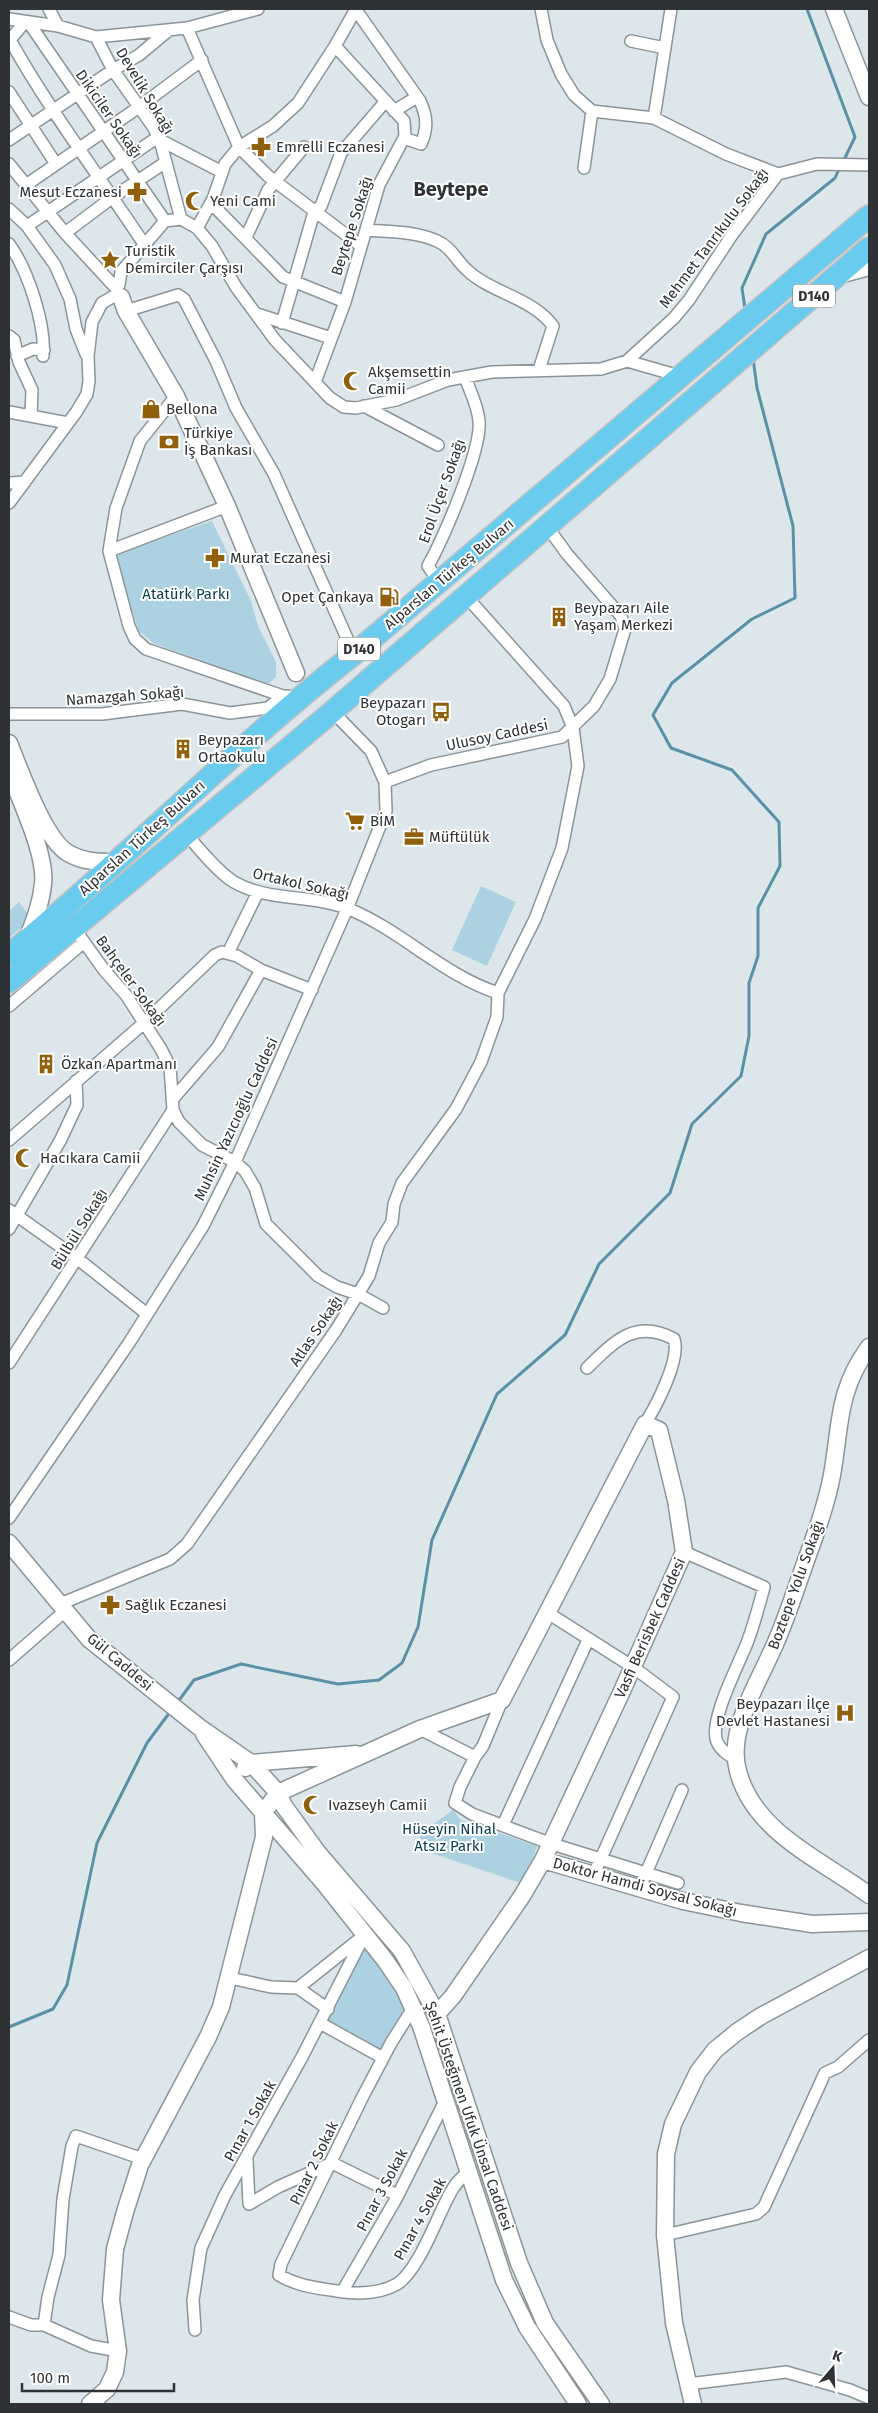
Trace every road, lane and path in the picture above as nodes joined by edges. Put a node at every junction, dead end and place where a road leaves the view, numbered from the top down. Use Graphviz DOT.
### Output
graph roads {
  1 [pos="49,9"];
  2 [pos="258,9"];
  3 [pos="356,9"];
  4 [pos="542,9"];
  5 [pos="671,9"];
  6 [pos="834,9"];
  7 [pos="9,19"];
  8 [pos="27,22"];
  9 [pos="58,26"];
  10 [pos="187,28"];
  11 [pos="169,30"];
  12 [pos="96,37"];
  13 [pos="9,41"];
  14 [pos="631,41"];
  15 [pos="336,46"];
  16 [pos="665,48"];
  17 [pos="202,60"];
  18 [pos="113,70"];
  19 [pos="9,92"];
  20 [pos="77,94"];
  21 [pos="417,97"];
  22 [pos="869,98"];
  23 [pos="384,102"];
  24 [pos="139,107"];
  25 [pos="52,111"];
  26 [pos="394,111"];
  27 [pos="592,111"];
  28 [pos="654,118"];
  29 [pos="30,126"];
  30 [pos="103,131"];
  31 [pos="10,138"];
  32 [pos="158,138"];
  33 [pos="404,138"];
  34 [pos="240,147"];
  35 [pos="79,148"];
  36 [pos="304,148"];
  37 [pos="124,162"];
  38 [pos="166,162"];
  39 [pos="9,164"];
  40 [pos="56,164"];
  41 [pos="866,165"];
  42 [pos="584,168"];
  43 [pos="222,172"];
  44 [pos="778,174"];
  45 [pos="100,177"];
  46 [pos="137,181"];
  47 [pos="276,182"];
  48 [pos="26,184"];
  49 [pos="113,197"];
  50 [pos="211,203"];
  51 [pos="9,209"];
  52 [pos="48,212"];
  53 [pos="314,212"];
  54 [pos="869,216"];
  55 [pos="181,219"];
  56 [pos="165,221"];
  57 [pos="27,226"];
  58 [pos="197,228"];
  59 [pos="366,230"];
  60 [pos="65,233"];
  61 [pos="246,237"];
  62 [pos="9,244"];
  63 [pos="144,244"];
  64 [pos="361,246"];
  65 [pos="869,248"];
  66 [pos="869,267"];
  67 [pos="839,276"];
  68 [pos="293,283"];
  69 [pos="119,295"];
  70 [pos="344,302"];
  71 [pos="256,314"];
  72 [pos="282,323"];
  73 [pos="9,336"];
  74 [pos="331,338"];
  75 [pos="17,356"];
  76 [pos="88,358"];
  77 [pos="627,361"];
  78 [pos="539,370"];
  79 [pos="465,377"];
  80 [pos="682,377"];
  81 [pos="315,382"];
  82 [pos="176,396"];
  83 [pos="364,406"];
  84 [pos="9,412"];
  85 [pos="31,416"];
  86 [pos="68,423"];
  87 [pos="438,445"];
  88 [pos="9,482"];
  89 [pos="25,482"];
  90 [pos="9,503"];
  91 [pos="227,506"];
  92 [pos="546,525"];
  93 [pos="109,551"];
  94 [pos="439,582"];
  95 [pos="465,595"];
  96 [pos="354,654"];
  97 [pos="297,689"];
  98 [pos="9,714"];
  99 [pos="326,717"];
  100 [pos="573,728"];
  101 [pos="9,743"];
  102 [pos="9,770"];
  103 [pos="385,782"];
  104 [pos="186,833"];
  105 [pos="116,862"];
  106 [pos="258,892"];
  107 [pos="347,909"];
  108 [pos="79,935"];
  109 [pos="27,940"];
  110 [pos="228,953"];
  111 [pos="9,955"];
  112 [pos="261,970"];
  113 [pos="9,982"];
  114 [pos="312,990"];
  115 [pos="498,993"];
  116 [pos="9,1006"];
  117 [pos="144,1023"];
  118 [pos="76,1081"];
  119 [pos="173,1105"];
  120 [pos="9,1140"];
  121 [pos="235,1162"];
  122 [pos="13,1213"];
  123 [pos="9,1228"];
  124 [pos="78,1258"];
  125 [pos="358,1294"];
  126 [pos="383,1308"];
  127 [pos="147,1314"];
  128 [pos="869,1347"];
  129 [pos="9,1363"];
  130 [pos="587,1368"];
  131 [pos="645,1424"];
  132 [pos="9,1518"];
  133 [pos="9,1543"];
  134 [pos="684,1552"];
  135 [pos="63,1608"];
  136 [pos="548,1614"];
  137 [pos="588,1640"];
  138 [pos="9,1660"];
  139 [pos="632,1667"];
  140 [pos="502,1700"];
  141 [pos="200,1727"];
  142 [pos="420,1729"];
  143 [pos="363,1753"];
  144 [pos="475,1757"];
  145 [pos="737,1760"];
  146 [pos="251,1763"];
  147 [pos="234,1779"];
  148 [pos="682,1790"];
  149 [pos="278,1793"];
  150 [pos="263,1813"];
  151 [pos="503,1825"];
  152 [pos="549,1843"];
  153 [pos="600,1858"];
  154 [pos="543,1860"];
  155 [pos="835,1872"];
  156 [pos="594,1874"];
  157 [pos="643,1880"];
  158 [pos="869,1882"];
  159 [pos="678,1883"];
  160 [pos="869,1895"];
  161 [pos="869,1914"];
  162 [pos="869,1922"];
  163 [pos="837,1924"];
  164 [pos="365,1934"];
  165 [pos="869,1958"];
  166 [pos="230,1978"];
  167 [pos="298,1988"];
  168 [pos="425,1991"];
  169 [pos="413,2008"];
  170 [pos="328,2009"];
  171 [pos="435,2012"];
  172 [pos="320,2023"];
  173 [pos="869,2040"];
  174 [pos="383,2058"];
  175 [pos="445,2101"];
  176 [pos="247,2157"];
  177 [pos="144,2159"];
  178 [pos="332,2163"];
  179 [pos="468,2172"];
  180 [pos="397,2195"];
  181 [pos="665,2235"];
  182 [pos="342,2292"];
  183 [pos="9,2316"];
  184 [pos="44,2325"];
  185 [pos="195,2330"];
  186 [pos="118,2351"];
  187 [pos="688,2384"];
  188 [pos="103,2397"];
  189 [pos="869,2398"];
  190 [pos="90,2404"];
  191 [pos="578,2404"];
  192 [pos="601,2404"];
  193 [pos="694,2404"];
  1 -- 9 [label="street"];
  2 -- 10 [label="street"];
  3 -- 15 [label="street"];
  3 -- 21 [label="street"];
  4 -- 27 [label="street"];
  5 -- 16 [label="street"];
  6 -- 22 [label="street"];
  7 -- 8 [label="street"];
  8 -- 9 [label="street"];
  8 -- 13 [label="street"];
  8 -- 20 [label="street, Dikiciler Sokağı"];
  9 -- 12 [label="street"];
  10 -- 11 [label="street"];
  10 -- 17 [label="street"];
  11 -- 12 [label="street"];
  11 -- 18 [label="street"];
  12 -- 18 [label="street, Develik Sokağı"];
  13 -- 25 [label="street"];
  14 -- 16 [label="street"];
  15 -- 23 [label="street"];
  15 -- 34 [label="street"];
  16 -- 28 [label="street"];
  17 -- 24 [label="street"];
  17 -- 34 [label="street"];
  18 -- 20 [label="street"];
  18 -- 24 [label="street, Develik Sokağı"];
  19 -- 29 [label="street"];
  20 -- 25 [label="street"];
  20 -- 30 [label="street, Dikiciler Sokağı"];
  21 -- 26 [label="street"];
  21 -- 33 [label="street"];
  23 -- 26 [label="street"];
  23 -- 53 [label="street"];
  24 -- 30 [label="street"];
  24 -- 32 [label="street, Develik Sokağı"];
  25 -- 29 [label="street"];
  25 -- 35 [label="street"];
  26 -- 33 [label="street"];
  27 -- 28 [label="street"];
  27 -- 42 [label="street"];
  28 -- 44 [label="street"];
  29 -- 31 [label="street"];
  29 -- 40 [label="street"];
  30 -- 35 [label="street"];
  30 -- 37 [label="street, Dikiciler Sokağı"];
  32 -- 37 [label="street"];
  32 -- 38 [label="street, Develik Sokağı"];
  32 -- 43 [label="street"];
  33 -- 59 [label="street, Beytepe Sokağı"];
  34 -- 43 [label="street"];
  34 -- 47 [label="street"];
  35 -- 40 [label="street"];
  35 -- 45 [label="street"];
  36 -- 47 [label="street"];
  37 -- 45 [label="street"];
  37 -- 46 [label="street, Dikiciler Sokağı"];
  38 -- 46 [label="street"];
  38 -- 55 [label="street, Develik Sokağı"];
  39 -- 48 [label="street"];
  40 -- 48 [label="street"];
  41 -- 44 [label="street, Mehmet Tanrıkulu Sokağı"];
  43 -- 50 [label="street"];
  44 -- 77 [label="street, Mehmet Tanrıkulu Sokağı"];
  45 -- 49 [label="street"];
  45 -- 52 [label="street"];
  46 -- 49 [label="street"];
  46 -- 56 [label="street, Dikiciler Sokağı"];
  47 -- 53 [label="street"];
  47 -- 61 [label="street"];
  48 -- 52 [label="street"];
  49 -- 60 [label="street"];
  49 -- 63 [label="street"];
  50 -- 58 [label="street"];
  50 -- 61 [label="street"];
  51 -- 57 [label="street"];
  52 -- 57 [label="street"];
  52 -- 60 [label="street"];
  53 -- 64 [label="street"];
  53 -- 68 [label="street"];
  54 -- 80 [label="highway, Alparslan Türkeş Bulvarı / D140"];
  55 -- 56 [label="street"];
  55 -- 58 [label="street"];
  56 -- 63 [label="street"];
  57 -- 76 [label="street"];
  58 -- 71 [label="street"];
  59 -- 64 [label="street, Beytepe Sokağı"];
  59 -- 78 [label="street"];
  60 -- 69 [label="street"];
  61 -- 68 [label="street"];
  62 -- 75 [label="street"];
  63 -- 69 [label="street"];
  64 -- 70 [label="street, Beytepe Sokağı"];
  65 -- 67 [label="highway, Alparslan Türkeş Bulvarı / D140"];
  66 -- 67 [label="street"];
  67 -- 92 [label="highway, Alparslan Türkeş Bulvarı / D140"];
  68 -- 70 [label="street"];
  68 -- 72 [label="street"];
  69 -- 76 [label="street"];
  69 -- 82 [label="street"];
  69 -- 96 [label="street"];
  70 -- 74 [label="street, Beytepe Sokağı"];
  71 -- 72 [label="street"];
  71 -- 81 [label="street"];
  72 -- 74 [label="street"];
  73 -- 75 [label="street"];
  74 -- 81 [label="street, Beytepe Sokağı"];
  75 -- 85 [label="street"];
  76 -- 86 [label="street"];
  77 -- 78 [label="street"];
  77 -- 80 [label="street"];
  78 -- 79 [label="street"];
  79 -- 83 [label="street"];
  79 -- 94 [label="street, Erol Üçer Sokağı"];
  80 -- 94 [label="highway, Alparslan Türkeş Bulvarı / D140"];
  81 -- 83 [label="street"];
  82 -- 91 [label="street"];
  82 -- 93 [label="street"];
  83 -- 87 [label="street"];
  84 -- 85 [label="street"];
  85 -- 86 [label="street"];
  86 -- 89 [label="street"];
  88 -- 89 [label="street"];
  89 -- 90 [label="street"];
  91 -- 93 [label="street"];
  91 -- 97 [label="street"];
  92 -- 95 [label="highway, Alparslan Türkeş Bulvarı / D140"];
  92 -- 100 [label="street, Ulusoy Caddesi"];
  93 -- 97 [label="street"];
  94 -- 96 [label="highway, Alparslan Türkeş Bulvarı / D140"];
  95 -- 99 [label="highway, Alparslan Türkeş Bulvarı / D140"];
  95 -- 100 [label="street"];
  96 -- 97 [label="highway, Alparslan Türkeş Bulvarı / D140"];
  97 -- 98 [label="street, Namazgah Sokağı"];
  97 -- 99 [label="highway"];
  97 -- 99 [label="highway"];
  97 -- 105 [label="highway, Alparslan Türkeş Bulvarı / D140"];
  99 -- 103 [label="street, Muhsin Yazıcıoğlu Caddesi"];
  99 -- 104 [label="highway, Alparslan Türkeş Bulvarı / D140"];
  100 -- 103 [label="street, Ulusoy Caddesi"];
  100 -- 115 [label="street"];
  101 -- 105 [label="street"];
  102 -- 109 [label="street"];
  103 -- 107 [label="street, Muhsin Yazıcıoğlu Caddesi"];
  104 -- 106 [label="street, Ortakol Sokağı"];
  104 -- 108 [label="highway, Alparslan Türkeş Bulvarı / D140"];
  105 -- 109 [label="highway, Alparslan Türkeş Bulvarı / D140"];
  106 -- 107 [label="street, Ortakol Sokağı"];
  106 -- 110 [label="street"];
  107 -- 114 [label="street, Muhsin Yazıcıoğlu Caddesi"];
  107 -- 115 [label="street, Ortakol Sokağı"];
  108 -- 113 [label="highway, Alparslan Türkeş Bulvarı / D140"];
  108 -- 116 [label="street"];
  108 -- 117 [label="street, Bahçeler Sokağı"];
  109 -- 111 [label="highway, Alparslan Türkeş Bulvarı / D140"];
  110 -- 112 [label="street"];
  110 -- 117 [label="street"];
  112 -- 114 [label="street"];
  112 -- 119 [label="street, Bülbül Sokağı"];
  114 -- 121 [label="street, Muhsin Yazıcıoğlu Caddesi"];
  115 -- 125 [label="street, Atlas Sokağı"];
  117 -- 118 [label="street"];
  117 -- 119 [label="street, Bahçeler Sokağı"];
  118 -- 120 [label="street"];
  118 -- 122 [label="street"];
  119 -- 121 [label="street"];
  119 -- 124 [label="street, Bülbül Sokağı"];
  121 -- 125 [label="street"];
  121 -- 127 [label="street, Muhsin Yazıcıoğlu Caddesi"];
  122 -- 123 [label="street"];
  122 -- 124 [label="street"];
  124 -- 127 [label="street"];
  124 -- 129 [label="street, Bülbül Sokağı"];
  125 -- 126 [label="street"];
  125 -- 135 [label="street, Atlas Sokağı"];
  127 -- 132 [label="street, Muhsin Yazıcıoğlu Caddesi"];
  128 -- 145 [label="street, Boztepe Yolu Sokağı"];
  130 -- 131 [label="street"];
  131 -- 134 [label="street, Vasfi Berisbek Caddesi"];
  131 -- 136 [label="street"];
  133 -- 135 [label="street, Gül Caddesi"];
  134 -- 139 [label="street, Vasfi Berisbek Caddesi"];
  134 -- 145 [label="street"];
  135 -- 138 [label="street, Atlas Sokağı"];
  135 -- 141 [label="street, Gül Caddesi"];
  136 -- 137 [label="street"];
  136 -- 140 [label="street"];
  137 -- 139 [label="street"];
  137 -- 151 [label="street"];
  139 -- 152 [label="street, Vasfi Berisbek Caddesi"];
  139 -- 153 [label="street"];
  140 -- 142 [label="street"];
  140 -- 144 [label="street"];
  141 -- 146 [label="street, Gül Caddesi"];
  141 -- 147 [label="street, Gül Caddesi"];
  142 -- 143 [label="street"];
  142 -- 144 [label="street"];
  143 -- 146 [label="street"];
  143 -- 149 [label="street"];
  144 -- 151 [label="street"];
  145 -- 155 [label="street, Boztepe Yolu Sokağı"];
  146 -- 147 [label="street"];
  146 -- 149 [label="street, Gül Caddesi"];
  147 -- 150 [label="street, Gül Caddesi"];
  148 -- 157 [label="street"];
  149 -- 150 [label="street"];
  149 -- 168 [label="street, Şehit Üsteğmen Ufuk Ünsal Caddesi"];
  150 -- 164 [label="street, Şehit Üsteğmen Ufuk Ünsal Caddesi"];
  150 -- 166 [label="street"];
  151 -- 152 [label="street"];
  152 -- 153 [label="street"];
  152 -- 154 [label="street, Vasfi Berisbek Caddesi"];
  153 -- 156 [label="street"];
  153 -- 157 [label="street"];
  154 -- 156 [label="street, Doktor Hamdi Soysal Sokağı"];
  154 -- 171 [label="street, Vasfi Berisbek Caddesi"];
  155 -- 158 [label="street"];
  155 -- 160 [label="street, Boztepe Yolu Sokağı"];
  156 -- 157 [label="street, Doktor Hamdi Soysal Sokağı"];
  157 -- 159 [label="street"];
  157 -- 163 [label="street, Doktor Hamdi Soysal Sokağı"];
  161 -- 163 [label="street"];
  162 -- 163 [label="street"];
  164 -- 167 [label="street"];
  164 -- 169 [label="street, Şehit Üsteğmen Ufuk Ünsal Caddesi"];
  164 -- 170 [label="street, Pınar 1 Sokak"];
  165 -- 181 [label="street"];
  166 -- 167 [label="street"];
  166 -- 177 [label="street"];
  167 -- 170 [label="street"];
  168 -- 169 [label="street"];
  168 -- 171 [label="street, Şehit Üsteğmen Ufuk Ünsal Caddesi"];
  169 -- 171 [label="street"];
  169 -- 174 [label="street, Pınar 2 Sokak"];
  169 -- 175 [label="street, Şehit Üsteğmen Ufuk Ünsal Caddesi"];
  170 -- 172 [label="street, Pınar 1 Sokak"];
  171 -- 192 [label="street, Şehit Üsteğmen Ufuk Ünsal Caddesi"];
  172 -- 174 [label="street"];
  172 -- 176 [label="street, Pınar 1 Sokak"];
  173 -- 181 [label="street"];
  174 -- 178 [label="street, Pınar 2 Sokak"];
  175 -- 179 [label="street, Şehit Üsteğmen Ufuk Ünsal Caddesi"];
  175 -- 180 [label="street, Pınar 3 Sokak"];
  176 -- 178 [label="street"];
  176 -- 185 [label="street, Pınar 1 Sokak"];
  177 -- 184 [label="street"];
  177 -- 186 [label="street"];
  178 -- 180 [label="street"];
  178 -- 182 [label="street, Pınar 2 Sokak"];
  179 -- 182 [label="street, Pınar 4 Sokak"];
  179 -- 191 [label="street, Şehit Üsteğmen Ufuk Ünsal Caddesi"];
  180 -- 182 [label="street, Pınar 3 Sokak"];
  181 -- 187 [label="street"];
  183 -- 184 [label="street"];
  184 -- 186 [label="street"];
  186 -- 188 [label="street"];
  187 -- 189 [label="street"];
  187 -- 193 [label="street"];
  188 -- 190 [label="street"];
}
